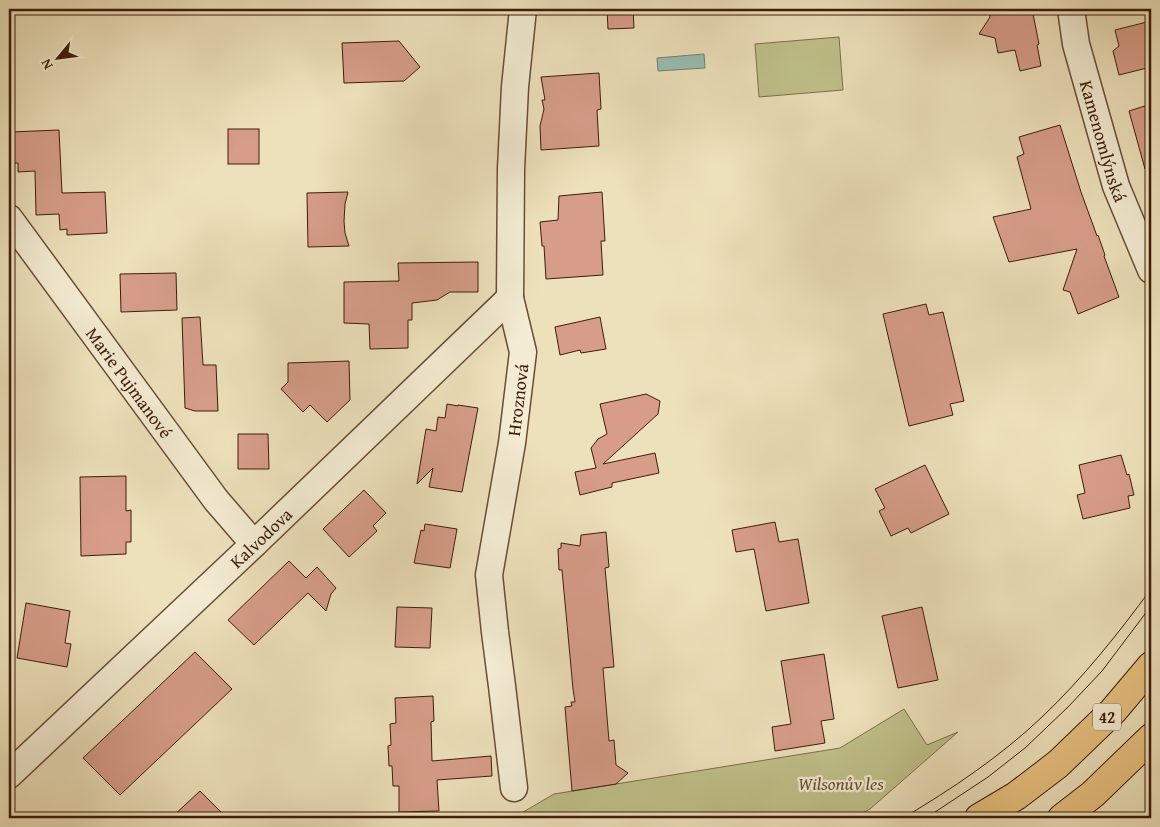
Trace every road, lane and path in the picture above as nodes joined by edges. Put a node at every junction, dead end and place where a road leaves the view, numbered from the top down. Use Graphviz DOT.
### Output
graph roads {
  1 [pos="523,9"];
  2 [pos="1071,9"];
  3 [pos="9,218"];
  4 [pos="1151,270"];
  5 [pos="510,298"];
  6 [pos="254,544"];
  7 [pos="1151,666"];
  8 [pos="1151,722"];
  9 [pos="1151,738"];
  10 [pos="9,775"];
  11 [pos="514,788"];
  12 [pos="1093,794"];
  13 [pos="979,818"];
  14 [pos="1062,818"];
  1 -- 5 [label="street, Hroznová"];
  2 -- 4 [label="street, Kamenomlýnská"];
  3 -- 6 [label="street, Marie Pujmanové"];
  5 -- 6 [label="street, Kalvodova"];
  5 -- 11 [label="street, Hroznová"];
  6 -- 10 [label="street, Kalvodova"];
  7 -- 13 [label="highway, 42"];
  8 -- 12 [label="highway, 42"];
  9 -- 12 [label="highway, 42"];
  12 -- 14 [label="highway, 42"];
}
